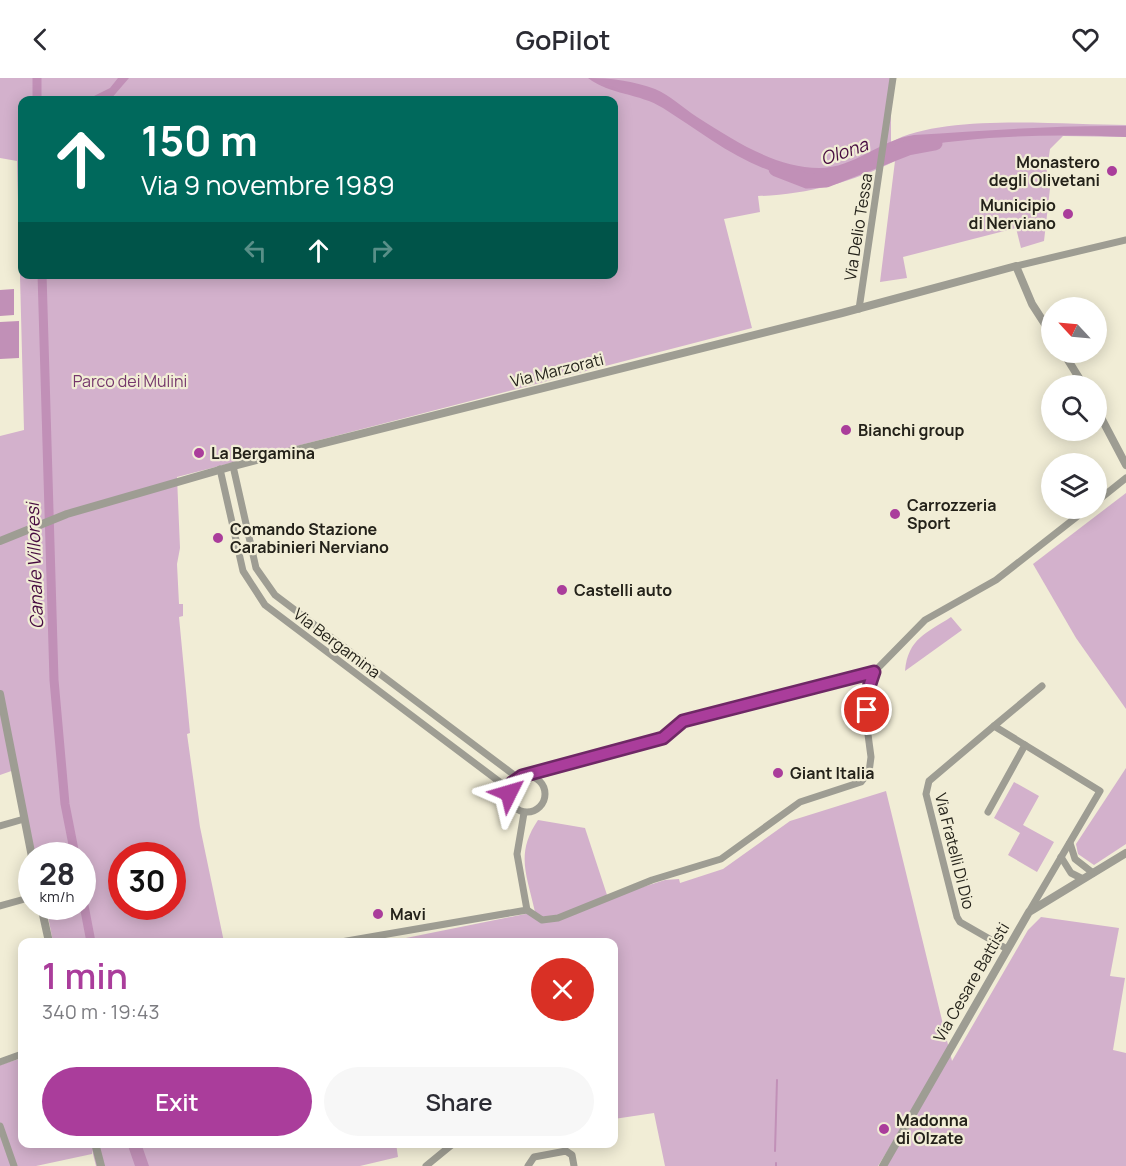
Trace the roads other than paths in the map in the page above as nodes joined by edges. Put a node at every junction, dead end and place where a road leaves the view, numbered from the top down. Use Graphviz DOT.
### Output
graph roads {
  1 [pos="893,78"];
  2 [pos="1126,240"];
  3 [pos="1016,266"];
  4 [pos="859,309"];
  5 [pos="1041,317"];
  6 [pos="1107,429"];
  7 [pos="1126,465"];
  8 [pos="233,466"];
  9 [pos="220,469"];
  10 [pos="1126,478"];
  11 [pos="1107,493"];
  12 [pos="1074,519"];
  13 [pos="0,541"];
  14 [pos="874,672"];
  15 [pos="1042,686"];
  16 [pos="0,694"];
  17 [pos="994,726"];
  18 [pos="1025,745"];
  19 [pos="529,776"];
  20 [pos="518,778"];
  21 [pos="509,789"];
  22 [pos="988,812"];
  23 [pos="524,813"];
  24 [pos="24,819"];
  25 [pos="0,826"];
  26 [pos="29,842"];
  27 [pos="1070,843"];
  28 [pos="1126,853"];
  29 [pos="1061,857"];
  30 [pos="1093,873"];
  31 [pos="1083,879"];
  32 [pos="18,901"];
  33 [pos="0,906"];
  34 [pos="527,910"];
  35 [pos="1029,912"];
  36 [pos="44,920"];
  37 [pos="48,938"];
  38 [pos="364,938"];
  39 [pos="1007,949"];
  40 [pos="18,1055"];
  41 [pos="0,1062"];
  42 [pos="0,1126"];
  43 [pos="96,1148"];
  44 [pos="447,1148"];
  45 [pos="14,1166"];
  46 [pos="101,1166"];
  47 [pos="426,1166"];
  48 [pos="528,1166"];
  49 [pos="574,1166"];
  50 [pos="882,1166"];
  1 -- 4 [label="street, Via Delio Tessa"];
  2 -- 3 [label="street, Via Marzorati"];
  3 -- 4 [label="street, Via Marzorati"];
  3 -- 5 [label="street"];
  4 -- 8 [label="street, Via Marzorati"];
  6 -- 7 [label="street"];
  8 -- 9 [label="street, Via Marzorati"];
  8 -- 20 [label="street, Via Bergamina"];
  9 -- 13 [label="street, Via Marzorati"];
  9 -- 21 [label="street, Via Bergamina"];
  10 -- 11 [label="street"];
  12 -- 14 [label="street"];
  14 -- 19 [label="street"];
  14 -- 34 [label="street"];
  15 -- 17 [label="street, Via Fratelli Di Dio"];
  16 -- 24 [label="street"];
  17 -- 18 [label="street"];
  17 -- 39 [label="street, Via Fratelli Di Dio"];
  18 -- 22 [label="street"];
  18 -- 27 [label="street"];
  19 -- 20 [label="street"];
  19 -- 23 [label="street"];
  20 -- 21 [label="street"];
  21 -- 23 [label="street"];
  23 -- 34 [label="street"];
  24 -- 25 [label="street"];
  24 -- 26 [label="street"];
  27 -- 29 [label="street"];
  27 -- 30 [label="street"];
  28 -- 30 [label="street, Via Cesare Battisti"];
  29 -- 31 [label="street"];
  29 -- 35 [label="street"];
  30 -- 31 [label="street, Via Cesare Battisti"];
  31 -- 35 [label="street, Via Cesare Battisti"];
  32 -- 33 [label="street"];
  34 -- 38 [label="street"];
  35 -- 39 [label="street, Via Cesare Battisti"];
  36 -- 37 [label="street"];
  39 -- 50 [label="street, Via Cesare Battisti"];
  40 -- 41 [label="street"];
  42 -- 45 [label="street"];
  43 -- 46 [label="street"];
  44 -- 47 [label="street"];
  48 -- 49 [label="street"];
}
